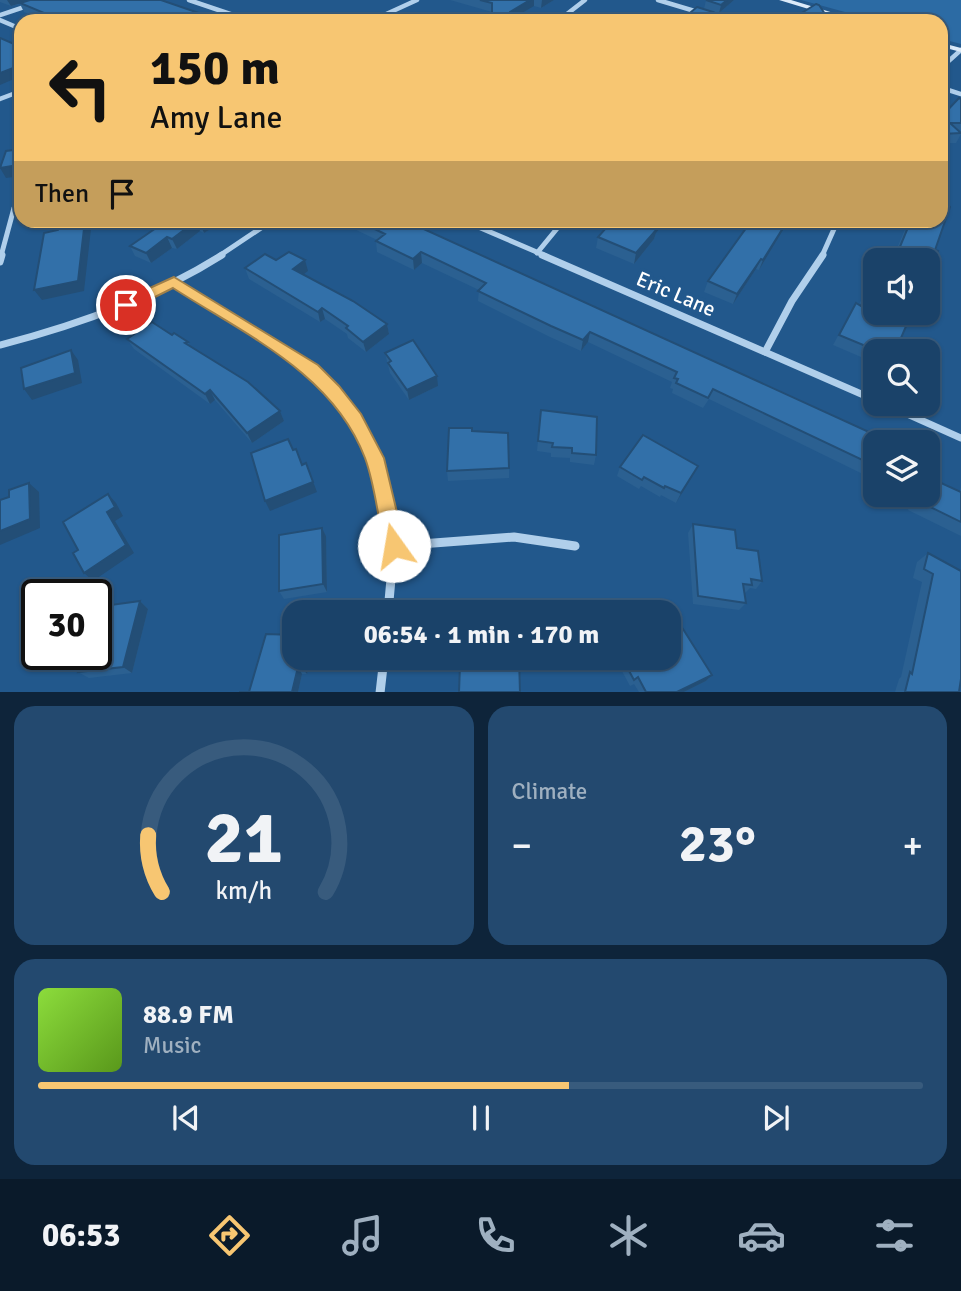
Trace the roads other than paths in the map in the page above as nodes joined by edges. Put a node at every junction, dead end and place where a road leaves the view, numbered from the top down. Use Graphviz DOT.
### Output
graph roads {
  1 [pos="45,0"];
  2 [pos="189,0"];
  3 [pos="417,0"];
  4 [pos="585,0"];
  5 [pos="658,0"];
  6 [pos="783,0"];
  7 [pos="230,14"];
  8 [pos="386,14"];
  9 [pos="567,14"];
  10 [pos="705,14"];
  11 [pos="832,14"];
  12 [pos="0,17"];
  13 [pos="14,208"];
  14 [pos="261,228"];
  15 [pos="480,228"];
  16 [pos="557,228"];
  17 [pos="835,228"];
  18 [pos="537,253"];
  19 [pos="0,262"];
  20 [pos="174,282"];
  21 [pos="0,345"];
  22 [pos="765,352"];
  23 [pos="863,395"];
  24 [pos="912,416"];
  25 [pos="961,438"];
  26 [pos="394,546"];
  27 [pos="575,547"];
  28 [pos="389,600"];
  29 [pos="383,670"];
  30 [pos="380,692"];
  1 -- 12 [label="street"];
  2 -- 7 [label="street"];
  3 -- 8 [label="street"];
  4 -- 9 [label="street"];
  5 -- 10 [label="street"];
  6 -- 11 [label="main road"];
  13 -- 19 [label="street"];
  14 -- 20 [label="street"];
  15 -- 18 [label="street, Eric Lane"];
  16 -- 18 [label="street"];
  17 -- 22 [label="street"];
  18 -- 22 [label="street, Eric Lane"];
  20 -- 21 [label="street"];
  20 -- 26 [label="street"];
  22 -- 23 [label="street, Eric Lane"];
  24 -- 25 [label="street"];
  26 -- 27 [label="street"];
  26 -- 28 [label="street"];
  29 -- 30 [label="street"];
}
